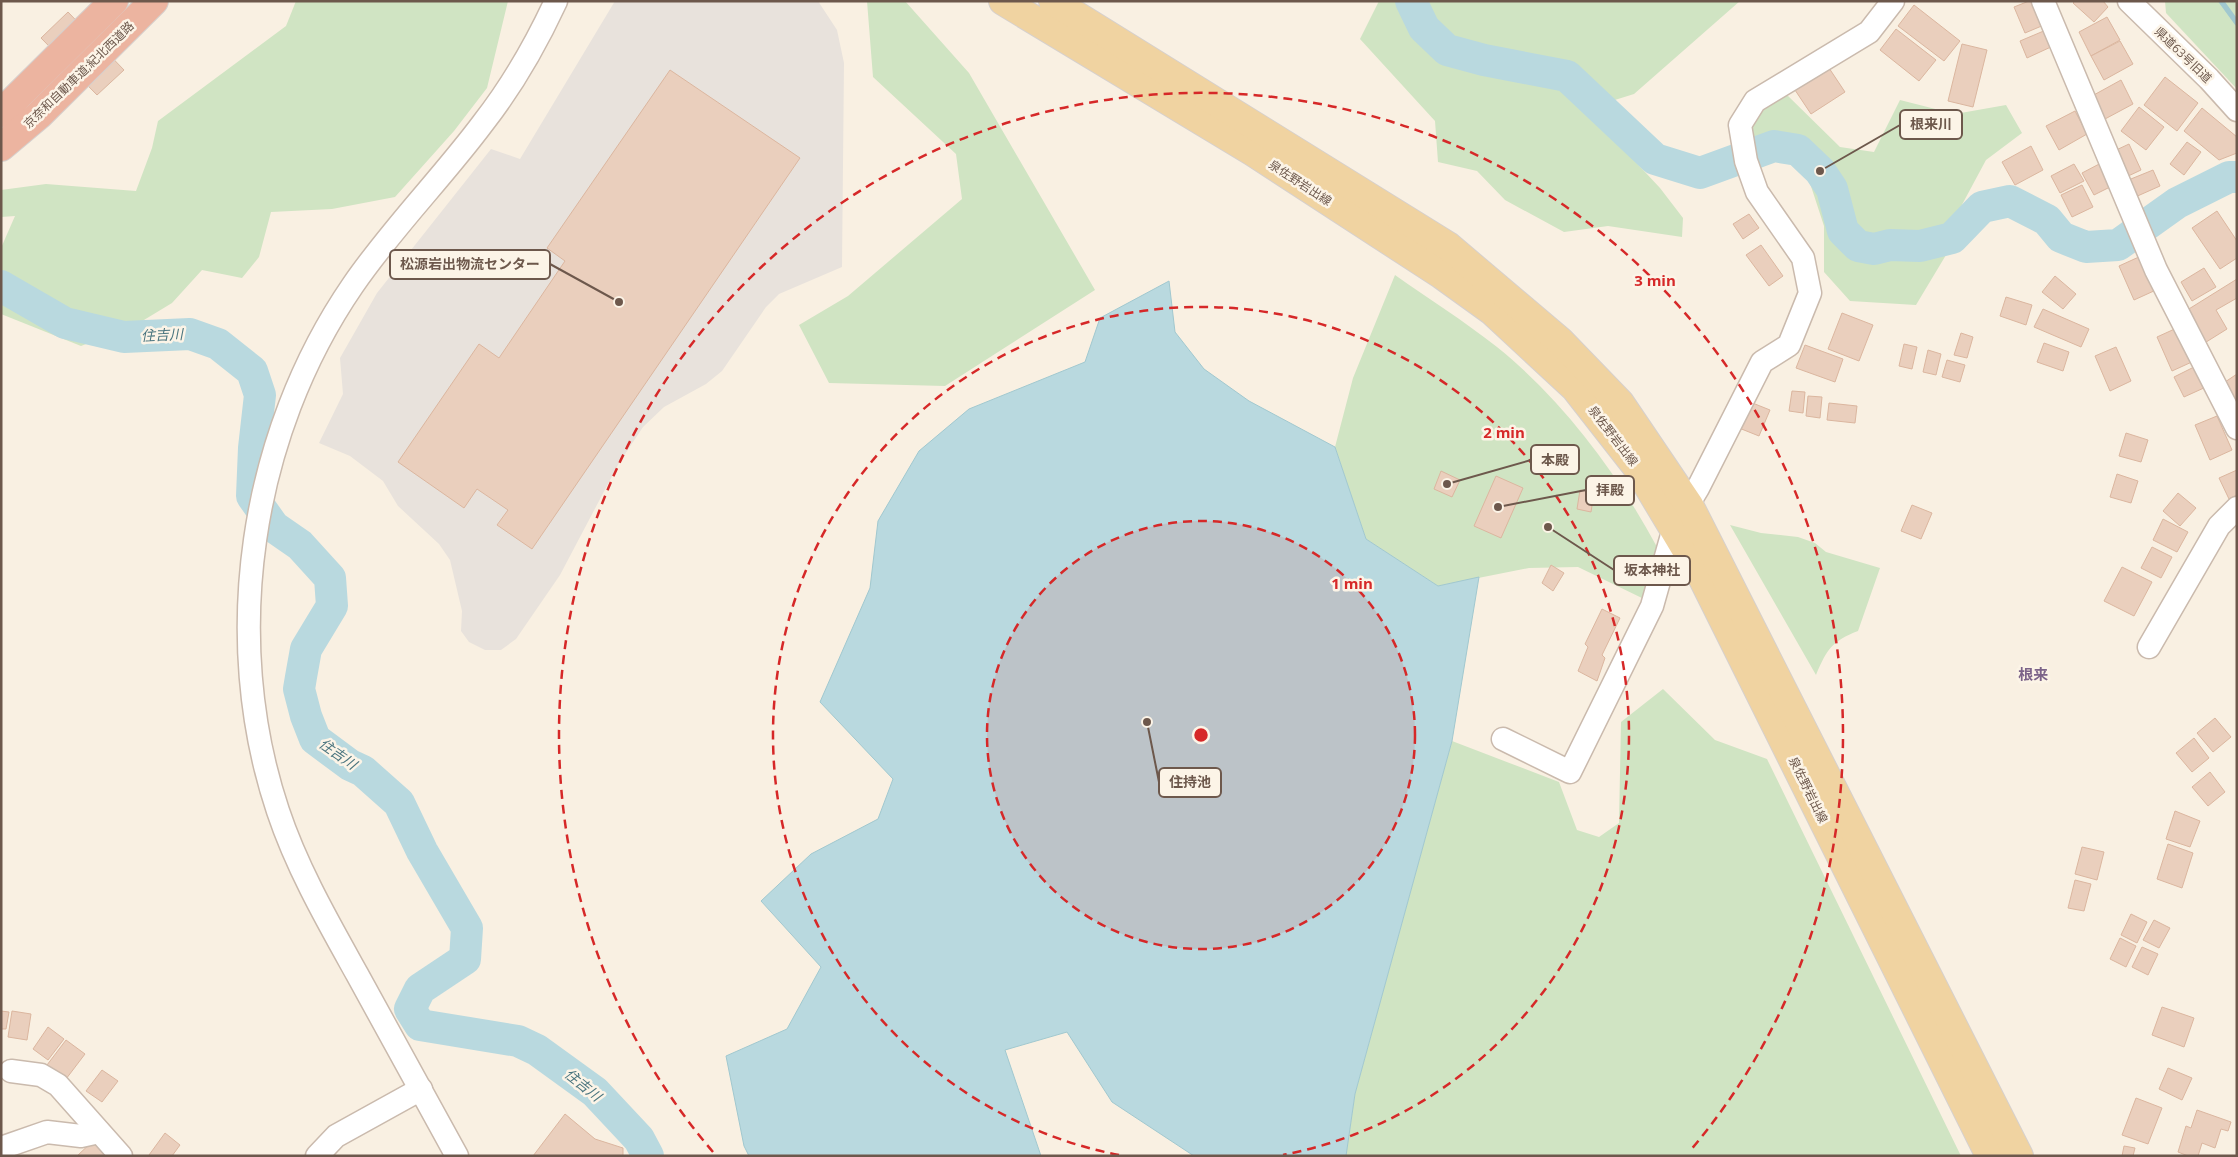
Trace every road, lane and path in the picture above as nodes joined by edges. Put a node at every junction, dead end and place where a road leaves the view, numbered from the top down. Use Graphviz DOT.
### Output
graph roads {
  1 [pos="114,1"];
  2 [pos="556,1"];
  3 [pos="1003,1"];
  4 [pos="1053,1"];
  5 [pos="1893,1"];
  6 [pos="2043,1"];
  7 [pos="2129,1"];
  8 [pos="151,5"];
  9 [pos="2237,110"];
  10 [pos="1,113"];
  11 [pos="1,147"];
  12 [pos="2237,428"];
  13 [pos="1689,505"];
  14 [pos="2237,508"];
  15 [pos="1674,528"];
  16 [pos="2149,647"];
  17 [pos="1504,740"];
  18 [pos="11,1071"];
  19 [pos="420,1089"];
  20 [pos="99,1132"];
  21 [pos="1,1148"];
  22 [pos="121,1156"];
  23 [pos="317,1156"];
  24 [pos="457,1156"];
  25 [pos="1990,1156"];
  26 [pos="2019,1156"];
  1 -- 10 [label="highway"];
  2 -- 19 [label="street"];
  3 -- 15 [label="main road, 泉佐野岩出線"];
  4 -- 13 [label="main road, 泉佐野岩出線"];
  5 -- 13 [label="street"];
  6 -- 12 [label="street"];
  7 -- 9 [label="street, 県道63号旧道"];
  8 -- 11 [label="highway, 京奈和自動車道;紀北西道路"];
  13 -- 15 [label="street"];
  13 -- 26 [label="main road, 泉佐野岩出線"];
  14 -- 16 [label="street"];
  15 -- 17 [label="street"];
  15 -- 25 [label="main road, 泉佐野岩出線"];
  18 -- 20 [label="street"];
  19 -- 23 [label="street"];
  19 -- 24 [label="street"];
  20 -- 21 [label="street"];
  20 -- 22 [label="street"];
}
